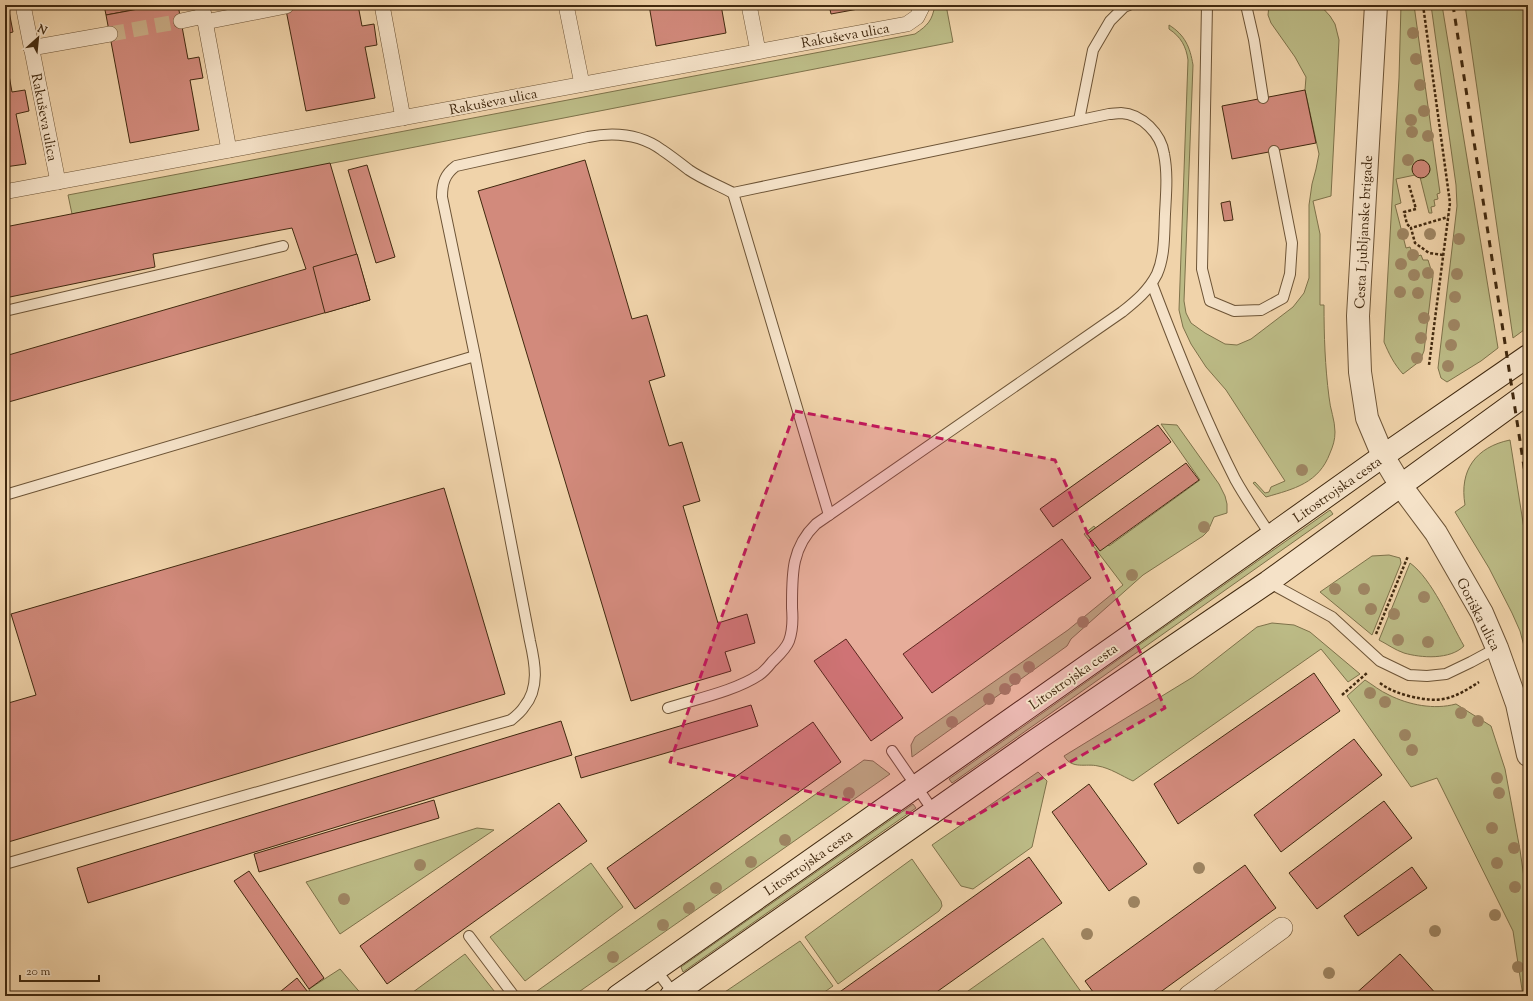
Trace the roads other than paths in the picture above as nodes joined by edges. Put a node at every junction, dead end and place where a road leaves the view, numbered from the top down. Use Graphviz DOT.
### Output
graph roads {
  1 [pos="23,5"];
  2 [pos="382,5"];
  3 [pos="566,5"];
  4 [pos="749,5"];
  5 [pos="923,5"];
  6 [pos="1130,5"];
  7 [pos="1207,5"];
  8 [pos="1246,5"];
  9 [pos="1376,5"];
  10 [pos="286,6"];
  11 [pos="204,14"];
  12 [pos="181,21"];
  13 [pos="110,34"];
  14 [pos="31,48"];
  15 [pos="758,52"];
  16 [pos="582,84"];
  17 [pos="1263,98"];
  18 [pos="403,118"];
  19 [pos="1079,120"];
  20 [pos="229,150"];
  21 [pos="1274,151"];
  22 [pos="58,182"];
  23 [pos="9,191"];
  24 [pos="733,193"];
  25 [pos="283,246"];
  26 [pos="1152,284"];
  27 [pos="5,311"];
  28 [pos="475,356"];
  29 [pos="1528,356"];
  30 [pos="1528,393"];
  31 [pos="1383,456"];
  32 [pos="1401,486"];
  33 [pos="5,495"];
  34 [pos="829,515"];
  35 [pos="1271,536"];
  36 [pos="1268,582"];
  37 [pos="1497,648"];
  38 [pos="668,708"];
  39 [pos="892,751"];
  40 [pos="1528,755"];
  41 [pos="915,786"];
  42 [pos="934,812"];
  43 [pos="5,864"];
  44 [pos="1282,928"];
  45 [pos="469,936"];
  46 [pos="656,970"];
  47 [pos="673,995"];
  48 [pos="514,996"];
  49 [pos="618,996"];
  50 [pos="1188,996"];
  1 -- 14 [label="street, Rakuševa ulica"];
  2 -- 18 [label="street"];
  3 -- 16 [label="street"];
  4 -- 15 [label="street"];
  5 -- 15 [label="street, Rakuševa ulica"];
  6 -- 19 [label="lane"];
  7 -- 21 [label="lane"];
  8 -- 17 [label="lane"];
  9 -- 31 [label="main road, Cesta Ljubljanske brigade"];
  10 -- 11 [label="street"];
  11 -- 12 [label="street"];
  11 -- 20 [label="street"];
  13 -- 14 [label="street"];
  14 -- 22 [label="street, Rakuševa ulica"];
  15 -- 16 [label="street, Rakuševa ulica"];
  16 -- 18 [label="street, Rakuševa ulica"];
  18 -- 20 [label="street, Rakuševa ulica"];
  19 -- 24 [label="lane"];
  19 -- 26 [label="lane"];
  20 -- 22 [label="street, Rakuševa ulica"];
  22 -- 23 [label="street, Rakuševa ulica"];
  24 -- 28 [label="lane"];
  24 -- 34 [label="lane"];
  25 -- 27 [label="lane"];
  26 -- 34 [label="lane"];
  26 -- 35 [label="lane"];
  28 -- 33 [label="lane"];
  28 -- 43 [label="lane"];
  29 -- 31 [label="main road, Litostrojska cesta"];
  30 -- 32 [label="main road"];
  31 -- 32 [label="main road, Cesta Ljubljanske brigade"];
  31 -- 35 [label="main road, Litostrojska cesta"];
  32 -- 36 [label="main road"];
  32 -- 37 [label="main road, Goriška ulica"];
  34 -- 38 [label="lane"];
  35 -- 41 [label="main road, Litostrojska cesta"];
  36 -- 37 [label="lane"];
  36 -- 42 [label="main road"];
  37 -- 40 [label="main road, Goriška ulica"];
  39 -- 41 [label="lane"];
  41 -- 42 [label="lane"];
  41 -- 46 [label="main road, Litostrojska cesta"];
  42 -- 47 [label="main road"];
  44 -- 50 [label="street"];
  45 -- 48 [label="lane"];
  46 -- 47 [label="lane"];
  46 -- 49 [label="main road, Litostrojska cesta"];
}
